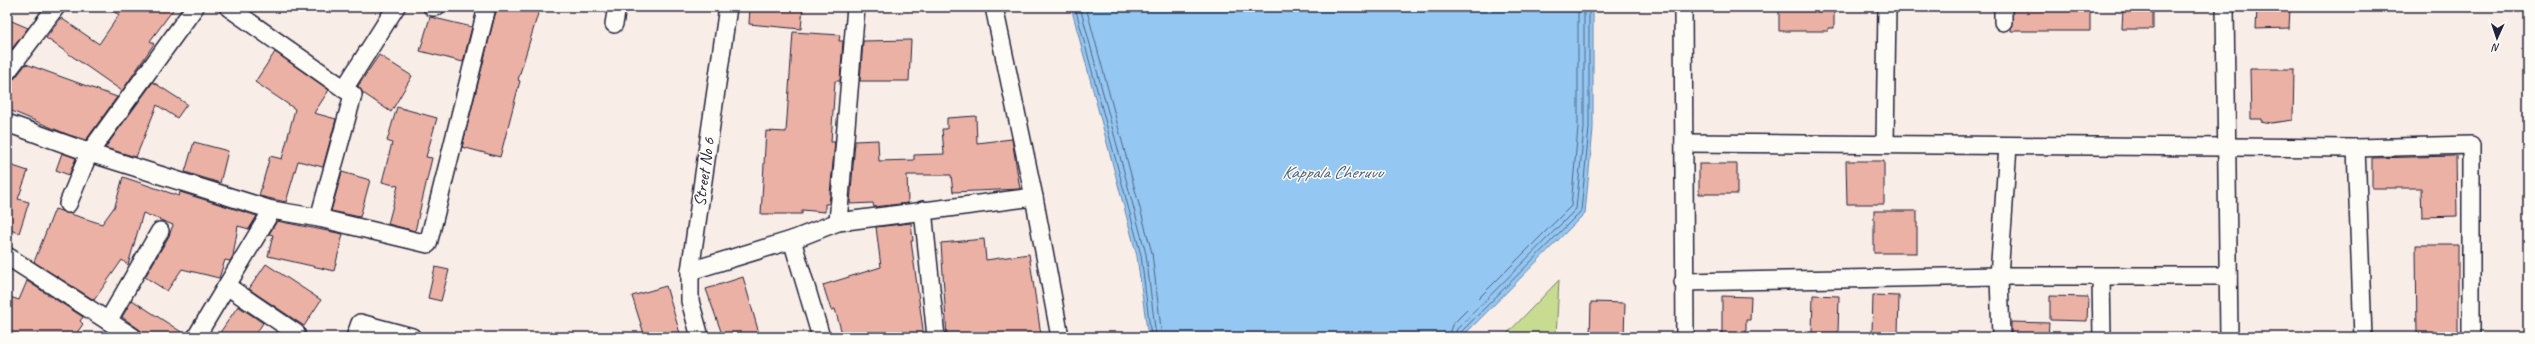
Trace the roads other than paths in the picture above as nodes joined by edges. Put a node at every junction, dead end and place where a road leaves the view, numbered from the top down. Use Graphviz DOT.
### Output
graph roads {
  1 [pos="56,7"];
  2 [pos="195,7"];
  3 [pos="228,7"];
  4 [pos="396,7"];
  5 [pos="432,7"];
  6 [pos="436,7"];
  7 [pos="487,7"];
  8 [pos="616,7"];
  9 [pos="728,7"];
  10 [pos="856,7"];
  11 [pos="994,7"];
  12 [pos="1683,7"];
  13 [pos="1887,7"];
  14 [pos="2225,7"];
  15 [pos="614,24"];
  16 [pos="7,72"];
  17 [pos="344,89"];
  18 [pos="7,123"];
  19 [pos="1684,143"];
  20 [pos="1885,144"];
  21 [pos="2008,146"];
  22 [pos="2226,146"];
  23 [pos="2356,148"];
  24 [pos="89,152"];
  25 [pos="1034,197"];
  26 [pos="68,204"];
  27 [pos="272,210"];
  28 [pos="923,210"];
  29 [pos="319,218"];
  30 [pos="838,222"];
  31 [pos="160,232"];
  32 [pos="792,240"];
  33 [pos="8,259"];
  34 [pos="690,271"];
  35 [pos="1999,276"];
  36 [pos="2228,276"];
  37 [pos="2101,277"];
  38 [pos="1683,282"];
  39 [pos="227,286"];
  40 [pos="108,321"];
  41 [pos="296,332"];
  42 [pos="133,337"];
  43 [pos="196,337"];
  44 [pos="355,337"];
  45 [pos="412,337"];
  46 [pos="700,337"];
  47 [pos="821,337"];
  48 [pos="936,337"];
  49 [pos="1060,337"];
  50 [pos="1685,337"];
  51 [pos="2001,337"];
  52 [pos="2102,337"];
  53 [pos="2229,337"];
  54 [pos="2363,337"];
  55 [pos="2471,337"];
  1 -- 16 [label="street"];
  2 -- 24 [label="street"];
  3 -- 17 [label="street"];
  4 -- 17 [label="street"];
  5 -- 6 [label="street"];
  7 -- 29 [label="street"];
  8 -- 15 [label="street"];
  9 -- 34 [label="street, Street No 6"];
  10 -- 30 [label="street"];
  11 -- 25 [label="street"];
  12 -- 19 [label="street"];
  13 -- 20 [label="street"];
  14 -- 22 [label="street"];
  17 -- 29 [label="street"];
  18 -- 24 [label="street"];
  19 -- 20 [label="street"];
  19 -- 38 [label="street"];
  20 -- 21 [label="street"];
  21 -- 22 [label="street"];
  21 -- 35 [label="street"];
  22 -- 23 [label="street"];
  22 -- 36 [label="street"];
  23 -- 54 [label="street"];
  23 -- 55 [label="street"];
  24 -- 26 [label="street"];
  24 -- 27 [label="street"];
  25 -- 28 [label="street"];
  25 -- 49 [label="street"];
  27 -- 29 [label="street"];
  27 -- 39 [label="street"];
  28 -- 30 [label="street"];
  28 -- 48 [label="street"];
  30 -- 32 [label="street"];
  31 -- 40 [label="street"];
  32 -- 34 [label="street"];
  32 -- 47 [label="street"];
  33 -- 40 [label="street"];
  34 -- 46 [label="street, Street No 6"];
  35 -- 37 [label="street"];
  35 -- 38 [label="street"];
  35 -- 51 [label="street"];
  36 -- 37 [label="street"];
  36 -- 53 [label="street"];
  37 -- 52 [label="street"];
  38 -- 50 [label="street"];
  39 -- 41 [label="street"];
  39 -- 43 [label="street"];
  40 -- 42 [label="street"];
  44 -- 45 [label="street"];
}
